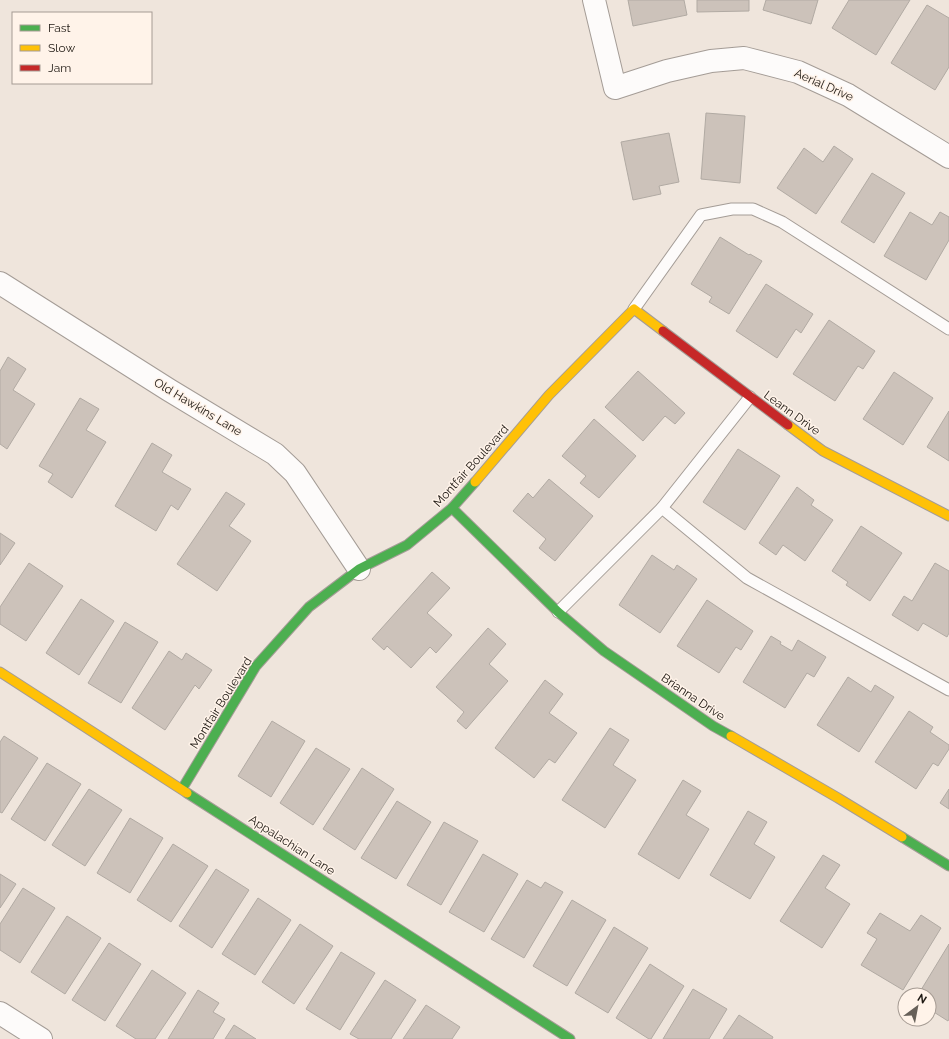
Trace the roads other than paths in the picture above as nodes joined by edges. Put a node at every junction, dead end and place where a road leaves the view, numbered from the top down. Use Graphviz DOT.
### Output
graph roads {
  1 [pos="594,0"];
  2 [pos="949,157"];
  3 [pos="0,284"];
  4 [pos="634,309"];
  5 [pos="949,329"];
  6 [pos="750,397"];
  7 [pos="452,508"];
  8 [pos="662,508"];
  9 [pos="949,516"];
  10 [pos="359,569"];
  11 [pos="558,612"];
  12 [pos="0,672"];
  13 [pos="949,690"];
  14 [pos="182,788"];
  15 [pos="949,866"];
  16 [pos="0,1013"];
  17 [pos="41,1039"];
  18 [pos="570,1039"];
  1 -- 2 [label="street, Aerial Drive"];
  3 -- 10 [label="street, Old Hawkins Lane"];
  4 -- 5 [label="lane"];
  4 -- 6 [label="street, Leann Drive"];
  4 -- 7 [label="street, Montfair Boulevard"];
  6 -- 8 [label="lane"];
  6 -- 9 [label="street, Leann Drive"];
  7 -- 10 [label="street, Montfair Boulevard"];
  7 -- 11 [label="street, Brianna Drive"];
  8 -- 11 [label="lane"];
  8 -- 13 [label="lane"];
  10 -- 14 [label="street, Montfair Boulevard"];
  11 -- 15 [label="street, Brianna Drive"];
  12 -- 14 [label="street, Appalachian Lane"];
  14 -- 18 [label="street, Appalachian Lane"];
  16 -- 17 [label="street"];
}
